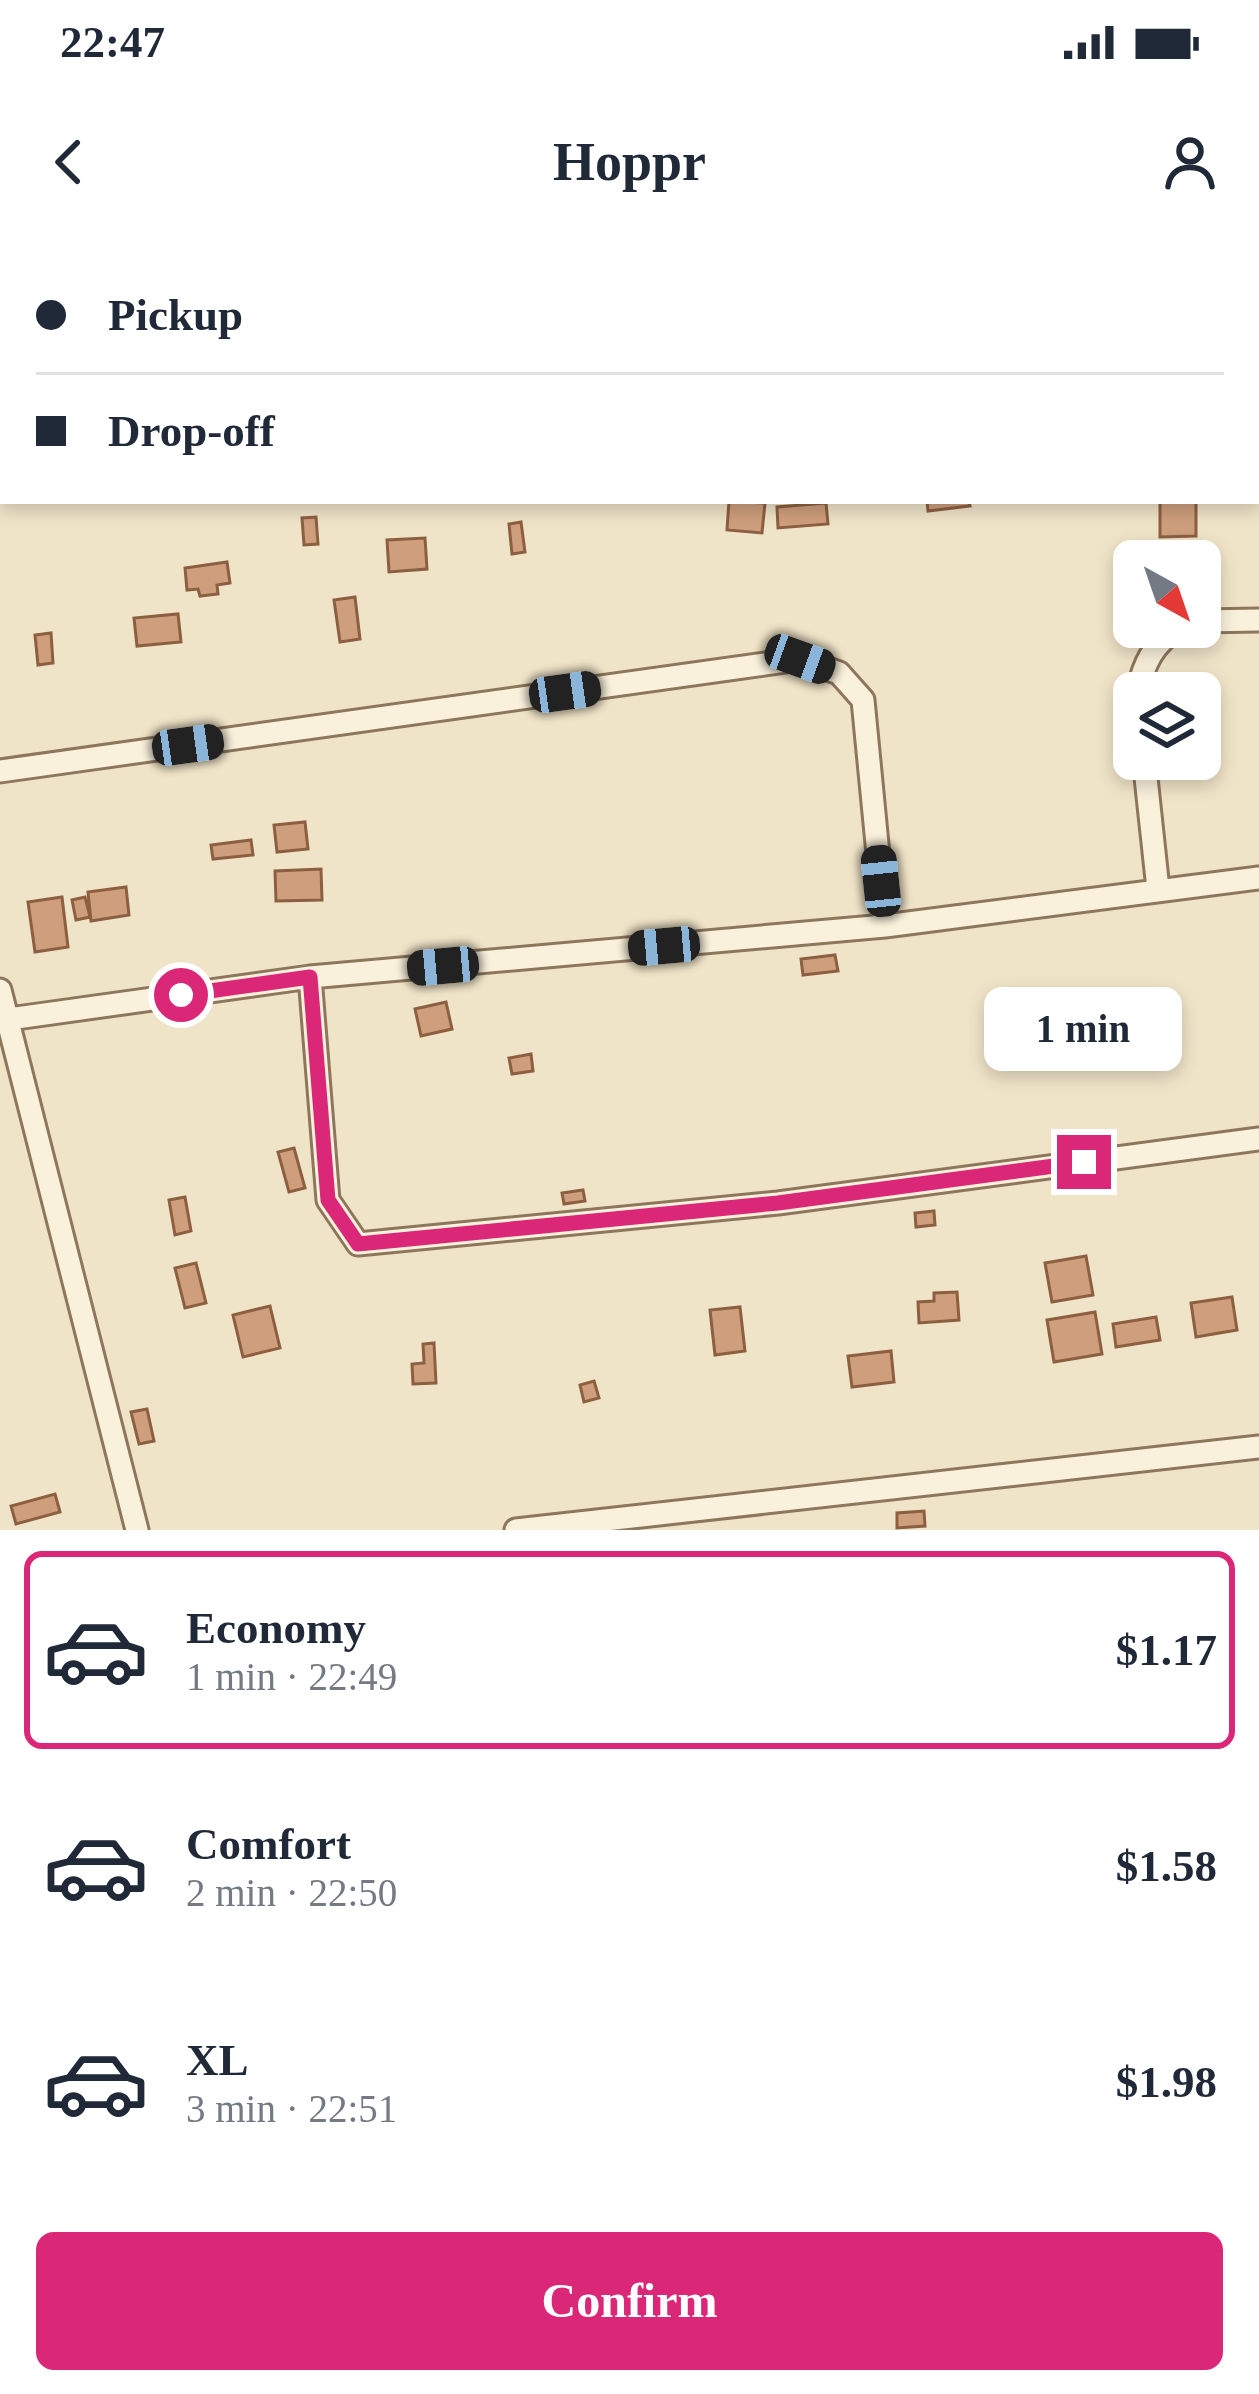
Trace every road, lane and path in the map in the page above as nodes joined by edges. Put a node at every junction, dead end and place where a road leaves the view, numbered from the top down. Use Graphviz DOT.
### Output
graph roads {
  1 [pos="1259,620"];
  2 [pos="1221,621"];
  3 [pos="0,771"];
  4 [pos="1146,780"];
  5 [pos="1259,878"];
  6 [pos="1158,889"];
  7 [pos="885,926"];
  8 [pos="310,977"];
  9 [pos="0,990"];
  10 [pos="9,1019"];
  11 [pos="1259,1138"];
  12 [pos="1259,1447"];
  13 [pos="136,1530"];
  14 [pos="516,1530"];
  1 -- 2 [label="street"];
  3 -- 7 [label="street"];
  4 -- 6 [label="street"];
  5 -- 6 [label="street"];
  6 -- 7 [label="street"];
  7 -- 8 [label="street"];
  8 -- 10 [label="street"];
  8 -- 11 [label="street"];
  9 -- 10 [label="street"];
  10 -- 13 [label="street"];
  12 -- 14 [label="street"];
}
